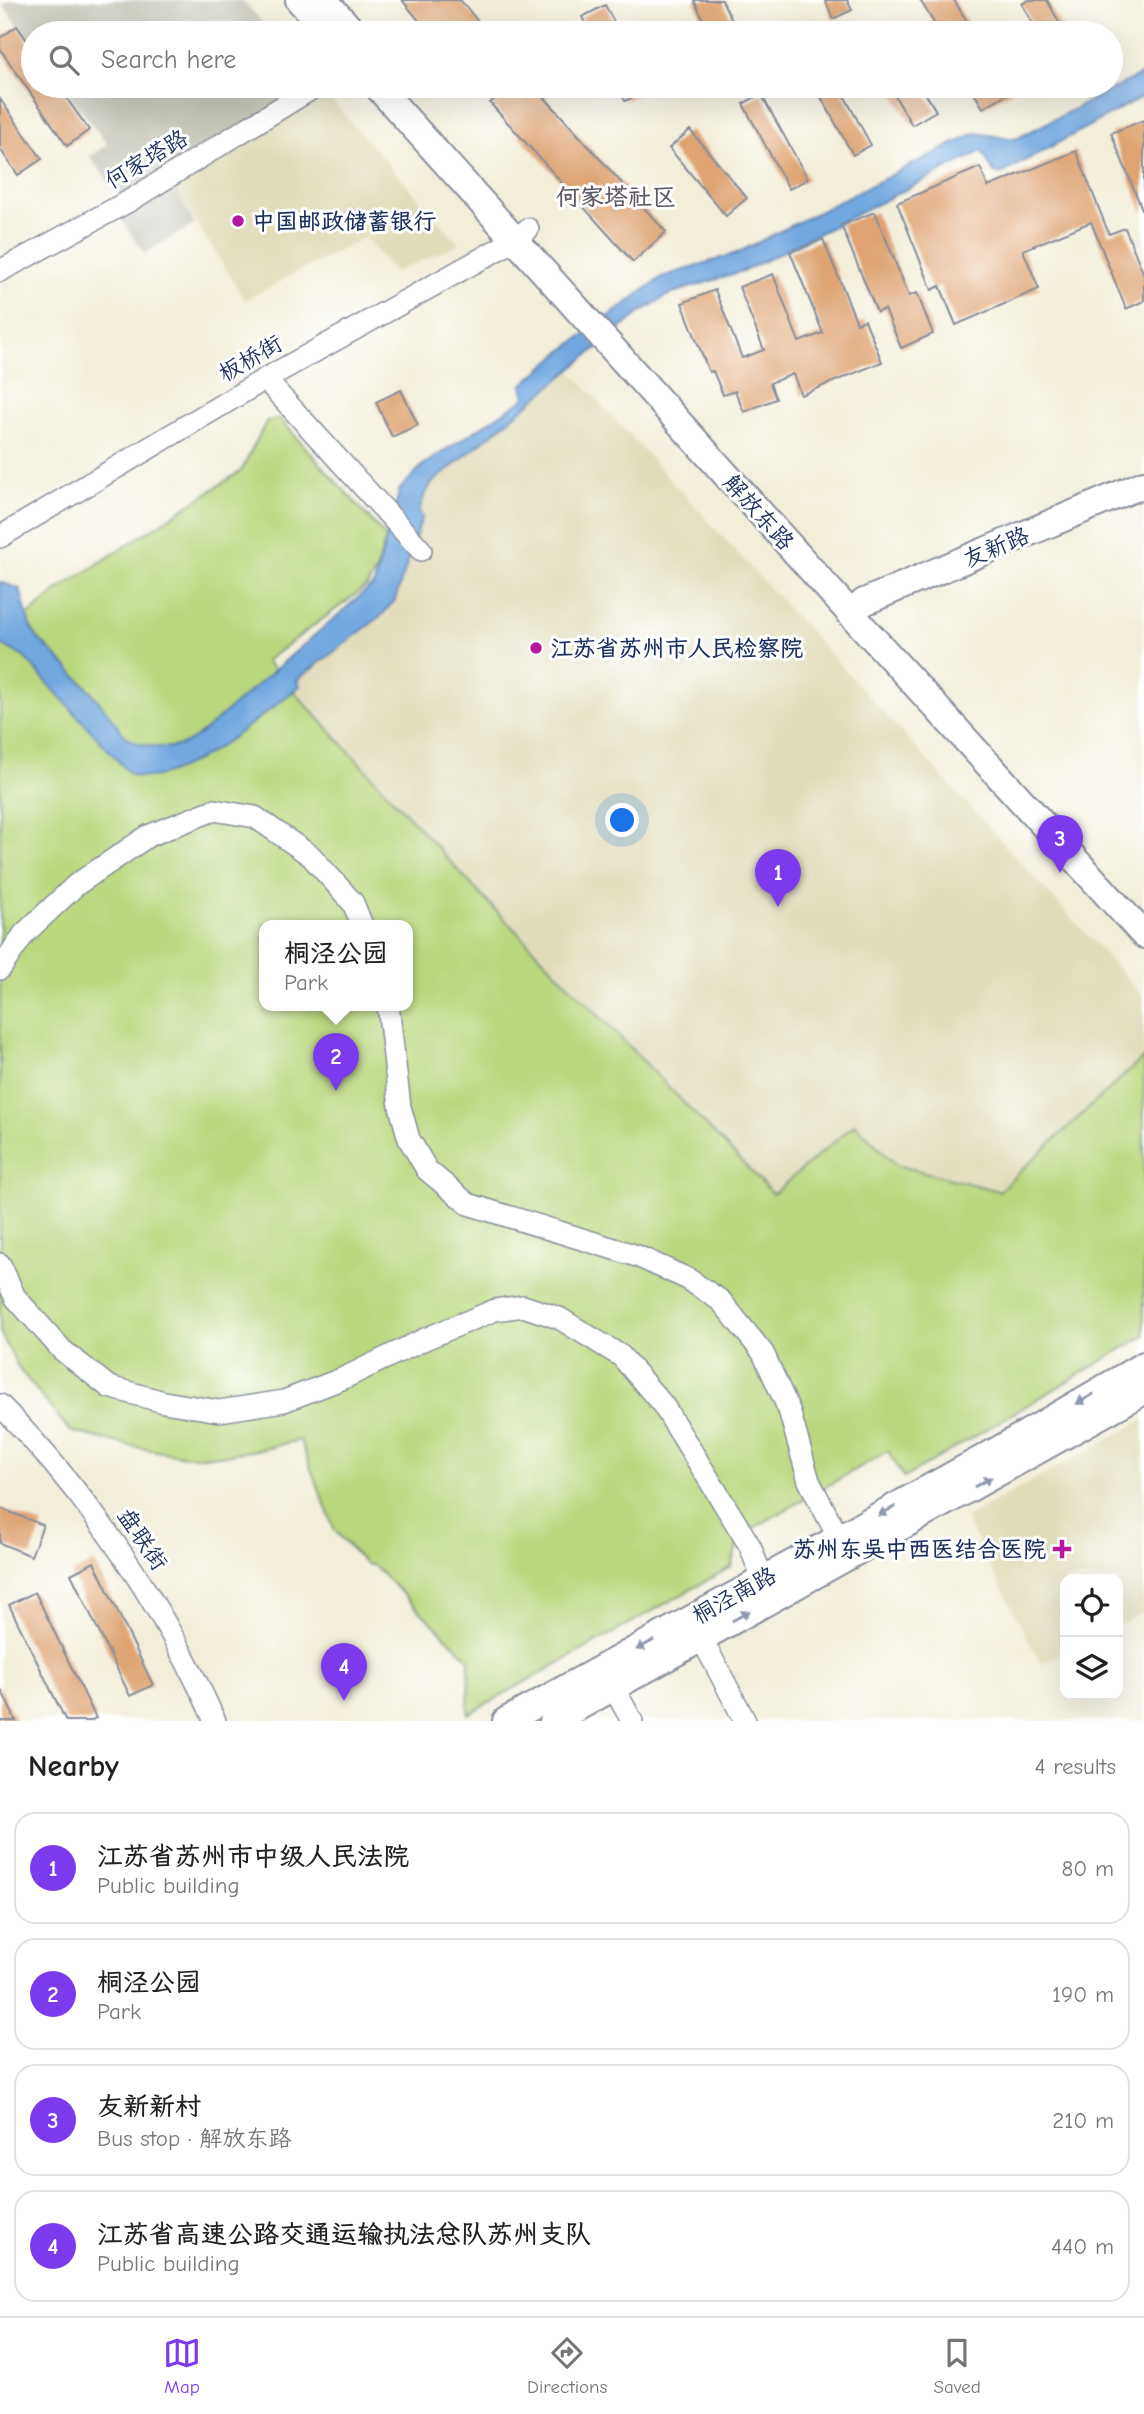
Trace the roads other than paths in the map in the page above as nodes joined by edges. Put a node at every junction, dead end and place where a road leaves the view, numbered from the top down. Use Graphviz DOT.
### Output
graph roads {
  1 [pos="299,0"];
  2 [pos="324,0"];
  3 [pos="319,21"];
  4 [pos="343,21"];
  5 [pos="296,98"];
  6 [pos="389,98"];
  7 [pos="411,98"];
  8 [pos="522,235"];
  9 [pos="0,271"];
  10 [pos="265,379"];
  11 [pos="1144,484"];
  12 [pos="1144,500"];
  13 [pos="0,537"];
  14 [pos="421,550"];
  15 [pos="862,614"];
  16 [pos="1144,910"];
  17 [pos="360,920"];
  18 [pos="1144,935"];
  19 [pos="0,969"];
  20 [pos="389,1011"];
  21 [pos="0,1264"];
  22 [pos="1144,1365"];
  23 [pos="1144,1391"];
  24 [pos="0,1405"];
  25 [pos="843,1548"];
  26 [pos="766,1590"];
  27 [pos="696,1629"];
  28 [pos="608,1677"];
  29 [pos="215,1721"];
  30 [pos="506,1721"];
  31 [pos="553,1721"];
  32 [pos="632,1721"];
  33 [pos="745,1721"];
  1 -- 3 [label="main road"];
  2 -- 4 [label="main road"];
  5 -- 9 [label="street, 何家塔路"];
  6 -- 8 [label="main road, 解放东路"];
  7 -- 8 [label="main road, 解放东路"];
  8 -- 10 [label="street, 板桥街"];
  8 -- 15 [label="main road, 解放东路"];
  10 -- 13 [label="street, 板桥街"];
  10 -- 14 [label="street"];
  11 -- 15 [label="main road, 友新路"];
  12 -- 15 [label="main road, 友新路"];
  15 -- 16 [label="main road, 解放东路"];
  15 -- 18 [label="main road, 解放东路"];
  17 -- 19 [label="street"];
  20 -- 25 [label="street"];
  21 -- 26 [label="street"];
  22 -- 25 [label="main road, 桐泾南路, one-way"];
  25 -- 23 [label="main road, 桐泾南路, one-way"];
  24 -- 29 [label="street, 盘联街"];
  25 -- 26 [label="main road, 桐泾南路"];
  26 -- 27 [label="main road, 桐泾南路"];
  27 -- 28 [label="main road, 桐泾南路"];
  27 -- 33 [label="street"];
  28 -- 30 [label="main road, 桐泾南路"];
  28 -- 31 [label="main road, 桐泾南路"];
  28 -- 32 [label="street"];
}
